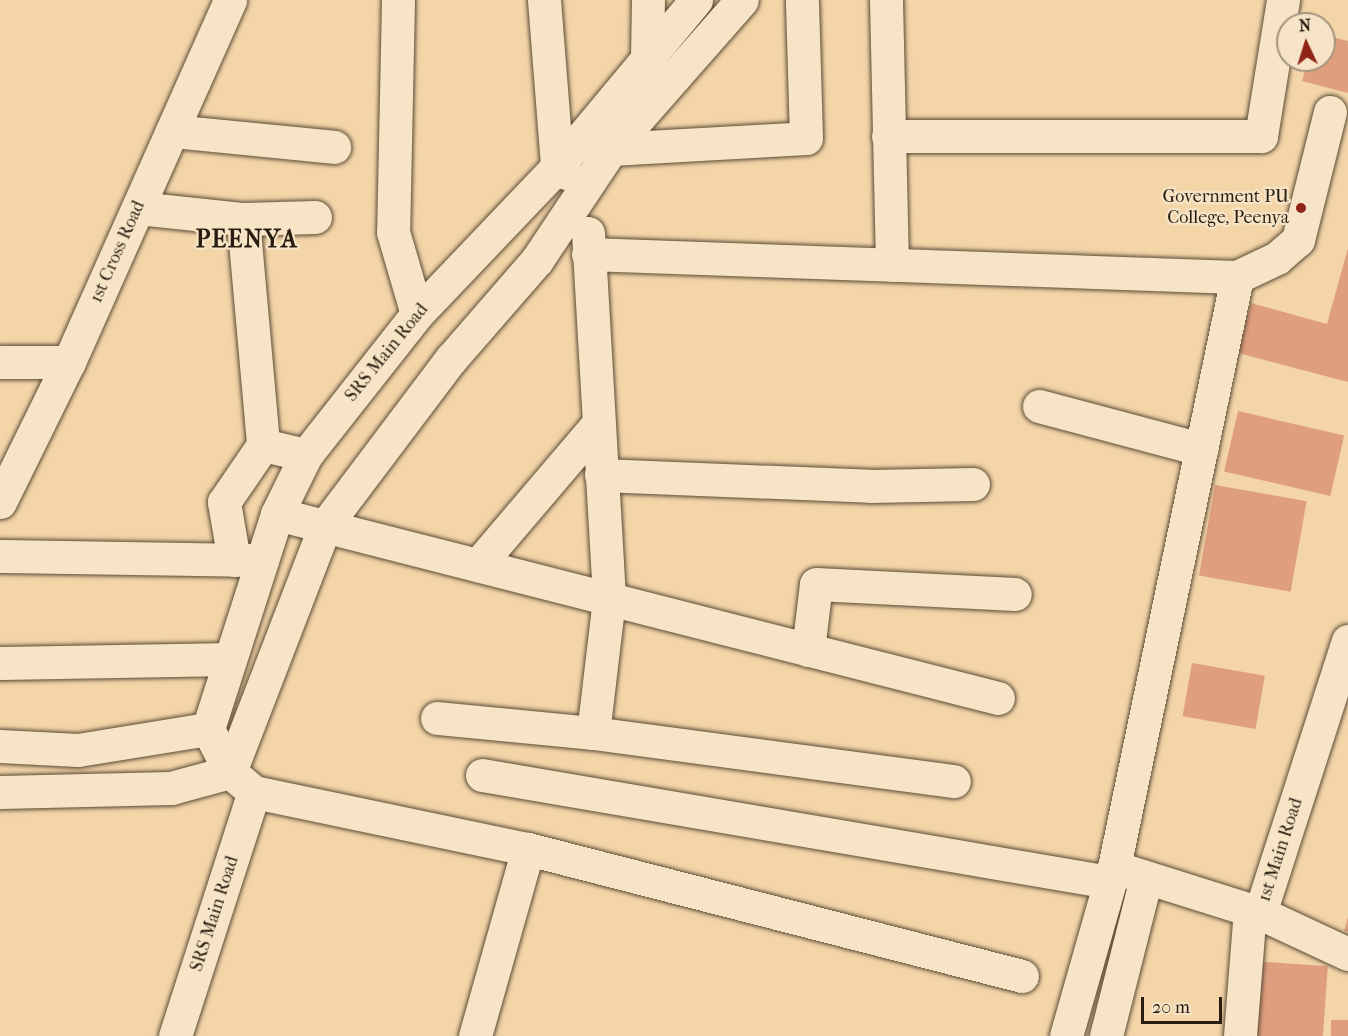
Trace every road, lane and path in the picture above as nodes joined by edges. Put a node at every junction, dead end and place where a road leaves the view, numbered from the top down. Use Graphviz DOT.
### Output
graph roads {
  1 [pos="230,0"];
  2 [pos="398,0"];
  3 [pos="544,0"];
  4 [pos="648,0"];
  5 [pos="696,0"];
  6 [pos="742,0"];
  7 [pos="802,0"];
  8 [pos="886,0"];
  9 [pos="1283,0"];
  10 [pos="647,59"];
  11 [pos="665,87"];
  12 [pos="1330,112"];
  13 [pos="172,131"];
  14 [pos="888,136"];
  15 [pos="334,147"];
  16 [pos="611,149"];
  17 [pos="557,167"];
  18 [pos="587,190"];
  19 [pos="138,208"];
  20 [pos="315,217"];
  21 [pos="243,219"];
  22 [pos="588,254"];
  23 [pos="892,265"];
  24 [pos="1237,277"];
  25 [pos="417,314"];
  26 [pos="0,362"];
  27 [pos="69,362"];
  28 [pos="1039,406"];
  29 [pos="598,424"];
  30 [pos="263,445"];
  31 [pos="1201,449"];
  32 [pos="306,455"];
  33 [pos="601,475"];
  34 [pos="973,484"];
  35 [pos="0,502"];
  36 [pos="277,514"];
  37 [pos="325,526"];
  38 [pos="0,556"];
  39 [pos="248,560"];
  40 [pos="478,565"];
  41 [pos="1015,594"];
  42 [pos="609,599"];
  43 [pos="808,650"];
  44 [pos="1346,654"];
  45 [pos="230,659"];
  46 [pos="0,663"];
  47 [pos="998,698"];
  48 [pos="436,718"];
  49 [pos="208,729"];
  50 [pos="593,733"];
  51 [pos="0,746"];
  52 [pos="482,774"];
  53 [pos="954,781"];
  54 [pos="242,782"];
  55 [pos="0,792"];
  56 [pos="528,849"];
  57 [pos="1111,875"];
  58 [pos="1146,878"];
  59 [pos="1255,912"];
  60 [pos="1348,954"];
  61 [pos="1022,976"];
  62 [pos="175,1036"];
  63 [pos="475,1036"];
  64 [pos="1066,1036"];
  65 [pos="1106,1036"];
  66 [pos="1240,1036"];
  1 -- 13 [label="street, 1st Cross Road"];
  2 -- 25 [label="street"];
  3 -- 17 [label="street"];
  4 -- 10 [label="street"];
  5 -- 10 [label="street, SRS Main Road"];
  6 -- 11 [label="street, SRS Main Road"];
  7 -- 16 [label="street"];
  8 -- 14 [label="street"];
  9 -- 14 [label="street"];
  10 -- 11 [label="street"];
  10 -- 17 [label="street, SRS Main Road"];
  11 -- 16 [label="street, SRS Main Road"];
  12 -- 24 [label="street"];
  13 -- 15 [label="street"];
  13 -- 19 [label="street, 1st Cross Road"];
  14 -- 23 [label="street"];
  16 -- 18 [label="street, SRS Main Road"];
  17 -- 18 [label="street"];
  17 -- 25 [label="street, SRS Main Road"];
  18 -- 22 [label="street"];
  18 -- 37 [label="street, SRS Main Road"];
  19 -- 21 [label="street"];
  19 -- 27 [label="street, 1st Cross Road"];
  20 -- 21 [label="street"];
  21 -- 30 [label="street"];
  22 -- 23 [label="street"];
  22 -- 29 [label="street"];
  23 -- 24 [label="street"];
  24 -- 31 [label="street"];
  25 -- 32 [label="street, SRS Main Road"];
  26 -- 27 [label="street"];
  27 -- 35 [label="street, 1st Cross Road"];
  28 -- 31 [label="street"];
  29 -- 33 [label="street"];
  29 -- 40 [label="street"];
  30 -- 32 [label="street"];
  30 -- 39 [label="street"];
  31 -- 57 [label="street"];
  32 -- 36 [label="street, SRS Main Road"];
  33 -- 34 [label="street"];
  33 -- 42 [label="street"];
  36 -- 37 [label="street"];
  36 -- 39 [label="street, SRS Main Road"];
  37 -- 40 [label="street"];
  37 -- 54 [label="street, SRS Main Road"];
  38 -- 39 [label="street"];
  39 -- 45 [label="street, SRS Main Road"];
  40 -- 42 [label="street"];
  41 -- 43 [label="street"];
  42 -- 43 [label="street"];
  42 -- 50 [label="street"];
  43 -- 47 [label="street"];
  44 -- 59 [label="street, 1st Main Road"];
  45 -- 46 [label="street"];
  45 -- 49 [label="street, SRS Main Road"];
  48 -- 50 [label="street"];
  49 -- 51 [label="street"];
  49 -- 54 [label="street"];
  50 -- 53 [label="street"];
  52 -- 57 [label="street, 1st Main Road"];
  54 -- 55 [label="street"];
  54 -- 56 [label="street"];
  54 -- 62 [label="street, SRS Main Road"];
  56 -- 61 [label="street"];
  56 -- 63 [label="street"];
  57 -- 58 [label="street, 1st Main Road"];
  57 -- 64 [label="street"];
  58 -- 59 [label="street, 1st Main Road"];
  58 -- 65 [label="street"];
  59 -- 60 [label="street"];
  59 -- 66 [label="street"];
}
